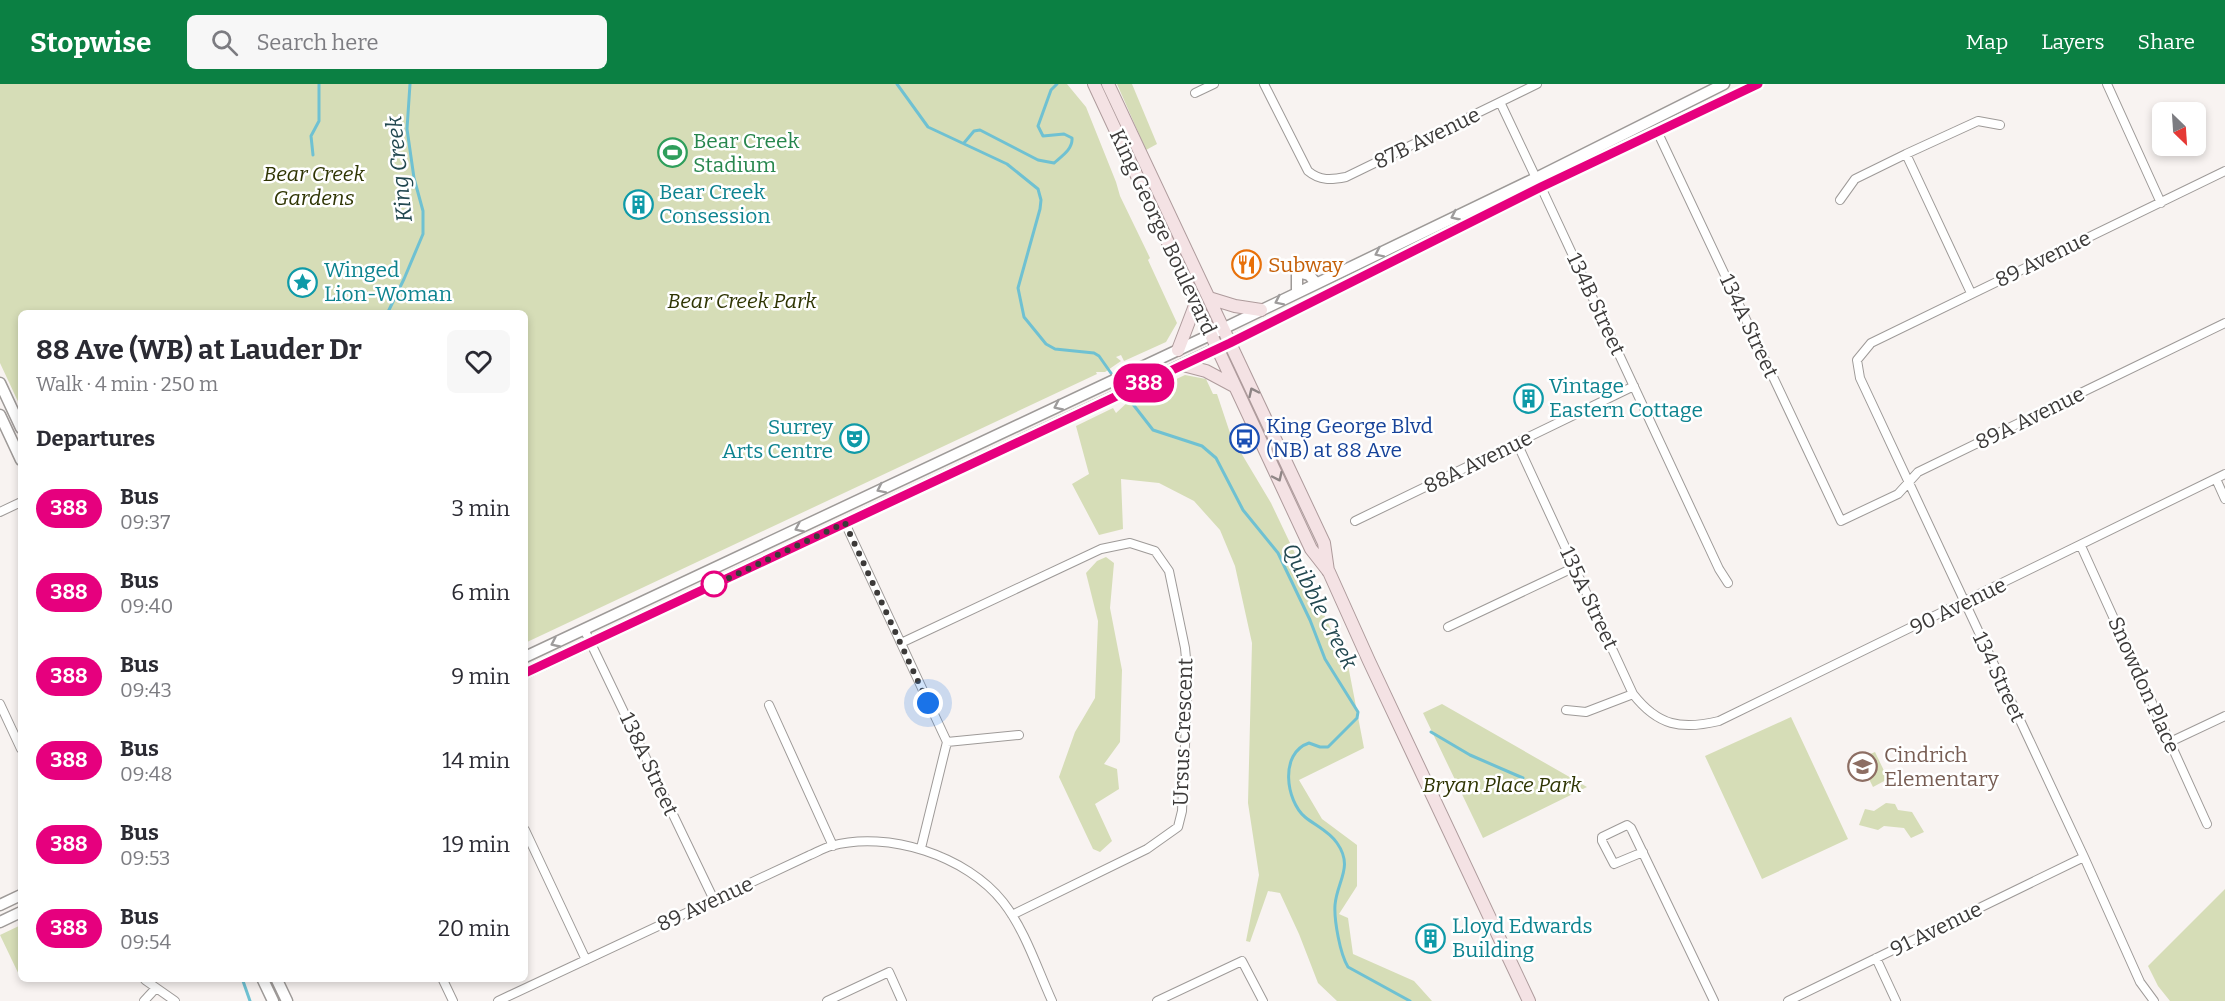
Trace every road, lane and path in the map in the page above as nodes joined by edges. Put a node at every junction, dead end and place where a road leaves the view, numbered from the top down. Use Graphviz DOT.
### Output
graph roads {
  1 [pos="1214,84"];
  2 [pos="1264,84"];
  3 [pos="1537,84"];
  4 [pos="1724,84"];
  5 [pos="1758,84"];
  6 [pos="2107,84"];
  7 [pos="1102,86"];
  8 [pos="1195,93"];
  9 [pos="1500,102"];
  10 [pos="2000,125"];
  11 [pos="1657,131"];
  12 [pos="1906,154"];
  13 [pos="2225,171"];
  14 [pos="1538,183"];
  15 [pos="1840,200"];
  16 [pos="2161,203"];
  17 [pos="1316,283"];
  18 [pos="1297,292"];
  19 [pos="1971,293"];
  20 [pos="1209,298"];
  21 [pos="1196,303"];
  22 [pos="1261,310"];
  23 [pos="2225,323"];
  24 [pos="1224,328"];
  25 [pos="1210,335"];
  26 [pos="1230,343"];
  27 [pos="1217,349"];
  28 [pos="1178,350"];
  29 [pos="1864,350"];
  30 [pos="1183,365"];
  31 [pos="0,383"];
  32 [pos="1634,386"];
  33 [pos="1235,387"];
  34 [pos="0,415"];
  35 [pos="18,422"];
  36 [pos="1517,443"];
  37 [pos="18,454"];
  38 [pos="2225,474"];
  39 [pos="2216,479"];
  40 [pos="1909,482"];
  41 [pos="2225,499"];
  42 [pos="18,503"];
  43 [pos="852,504"];
  44 [pos="0,512"];
  45 [pos="1355,520"];
  46 [pos="1841,521"];
  47 [pos="845,523"];
  48 [pos="2081,546"];
  49 [pos="1575,567"];
  50 [pos="1329,572"];
  51 [pos="1728,583"];
  52 [pos="1965,602"];
  53 [pos="1448,627"];
  54 [pos="584,629"];
  55 [pos="591,642"];
  56 [pos="900,643"];
  57 [pos="528,656"];
  58 [pos="528,672"];
  59 [pos="1633,694"];
  60 [pos="0,704"];
  61 [pos="769,705"];
  62 [pos="1566,710"];
  63 [pos="2225,716"];
  64 [pos="1686,727"];
  65 [pos="1019,735"];
  66 [pos="946,742"];
  67 [pos="2170,742"];
  68 [pos="18,743"];
  69 [pos="2207,824"];
  70 [pos="528,836"];
  71 [pos="833,846"];
  72 [pos="921,849"];
  73 [pos="1643,852"];
  74 [pos="2084,857"];
  75 [pos="18,896"];
  76 [pos="714,900"];
  77 [pos="0,905"];
  78 [pos="18,913"];
  79 [pos="1012,915"];
  80 [pos="0,922"];
  81 [pos="1876,958"];
  82 [pos="586,960"];
  83 [pos="148,982"];
  84 [pos="264,982"];
  85 [pos="278,982"];
  86 [pos="444,982"];
  87 [pos="156,988"];
  88 [pos="144,1001"];
  89 [pos="175,1001"];
  90 [pos="273,1001"];
  91 [pos="287,1001"];
  92 [pos="453,1001"];
  93 [pos="498,1001"];
  94 [pos="826,1001"];
  95 [pos="902,1001"];
  96 [pos="1052,1001"];
  97 [pos="1157,1001"];
  98 [pos="1263,1001"];
  99 [pos="1529,1001"];
  100 [pos="1714,1001"];
  101 [pos="1788,1001"];
  102 [pos="1896,1001"];
  103 [pos="2154,1001"];
  1 -- 8 [label="street"];
  2 -- 9 [label="street, 87B Avenue"];
  3 -- 9 [label="street, 87B Avenue"];
  4 -- 14 [label="main road"];
  5 -- 11 [label="main road"];
  6 -- 16 [label="street"];
  7 -- 20 [label="main road, King George Boulevard"];
  7 -- 21 [label="main road, King George Boulevard"];
  9 -- 14 [label="street, 134B Street"];
  10 -- 12 [label="street"];
  11 -- 14 [label="main road"];
  11 -- 46 [label="street, 134A Street"];
  12 -- 15 [label="street"];
  12 -- 19 [label="street"];
  13 -- 16 [label="street, 89 Avenue"];
  14 -- 17 [label="main road, one-way"];
  14 -- 26 [label="main road"];
  14 -- 32 [label="street, 134B Street"];
  16 -- 19 [label="street, 89 Avenue"];
  17 -- 18 [label="main road"];
  17 -- 18 [label="main road"];
  18 -- 22 [label="main road, one-way"];
  19 -- 29 [label="street, 89 Avenue"];
  20 -- 22 [label="main road"];
  20 -- 24 [label="main road, King George Boulevard"];
  21 -- 25 [label="main road, King George Boulevard"];
  21 -- 28 [label="main road"];
  22 -- 24 [label="main road"];
  23 -- 40 [label="street, 89A Avenue"];
  24 -- 25 [label="main road"];
  24 -- 26 [label="main road, King George Boulevard"];
  25 -- 27 [label="main road, King George Boulevard"];
  25 -- 28 [label="main road"];
  26 -- 27 [label="main road"];
  50 -- 26 [label="main road, King George Boulevard, one-way"];
  27 -- 30 [label="main road"];
  27 -- 33 [label="main road, King George Boulevard"];
  28 -- 43 [label="main road, one-way"];
  29 -- 40 [label="street, 134 Street"];
  30 -- 33 [label="main road"];
  30 -- 47 [label="main road"];
  31 -- 35 [label="main road"];
  32 -- 36 [label="street, 88A Avenue"];
  32 -- 51 [label="street, 134B Street"];
  33 -- 50 [label="main road, King George Boulevard, one-way"];
  34 -- 37 [label="main road"];
  36 -- 45 [label="street, 88A Avenue"];
  36 -- 49 [label="street, 135A Street"];
  38 -- 39 [label="street, 90 Avenue"];
  39 -- 41 [label="street"];
  39 -- 48 [label="street, 90 Avenue"];
  40 -- 46 [label="street, 89A Avenue"];
  40 -- 52 [label="street, 134 Street"];
  42 -- 44 [label="street"];
  43 -- 47 [label="main road"];
  43 -- 54 [label="main road, one-way"];
  47 -- 55 [label="main road"];
  47 -- 56 [label="street"];
  48 -- 52 [label="street, 90 Avenue"];
  48 -- 67 [label="street, Snowdon Place"];
  49 -- 53 [label="street"];
  49 -- 59 [label="street, 135A Street"];
  50 -- 99 [label="main road, King George Boulevard"];
  52 -- 64 [label="street, 90 Avenue"];
  52 -- 74 [label="street, 134 Street"];
  54 -- 55 [label="street, 138A Street"];
  54 -- 57 [label="main road, one-way"];
  55 -- 58 [label="main road"];
  55 -- 76 [label="street, 138A Street"];
  56 -- 66 [label="street"];
  56 -- 79 [label="street, Ursus Crescent"];
  59 -- 62 [label="street"];
  59 -- 64 [label="street, 135A Street"];
  60 -- 68 [label="street"];
  61 -- 71 [label="street"];
  63 -- 67 [label="street"];
  65 -- 66 [label="street"];
  66 -- 72 [label="street"];
  67 -- 69 [label="street, Snowdon Place"];
  70 -- 82 [label="street"];
  71 -- 72 [label="street, 89 Avenue"];
  71 -- 76 [label="street, 89 Avenue"];
  72 -- 79 [label="street, 89 Avenue"];
  73 -- 73 [label="street"];
  73 -- 100 [label="street"];
  74 -- 81 [label="street, 91 Avenue"];
  74 -- 103 [label="street, 134 Street"];
  75 -- 77 [label="main road"];
  76 -- 82 [label="street, 89 Avenue"];
  78 -- 80 [label="main road"];
  79 -- 96 [label="street, 89 Avenue"];
  81 -- 101 [label="street, 91 Avenue"];
  81 -- 102 [label="street"];
  82 -- 93 [label="street, 89 Avenue"];
  83 -- 87 [label="street"];
  84 -- 90 [label="main road"];
  85 -- 91 [label="main road"];
  86 -- 92 [label="street"];
  87 -- 88 [label="street"];
  87 -- 89 [label="street"];
  94 -- 95 [label="street"];
  97 -- 98 [label="street"];
}
